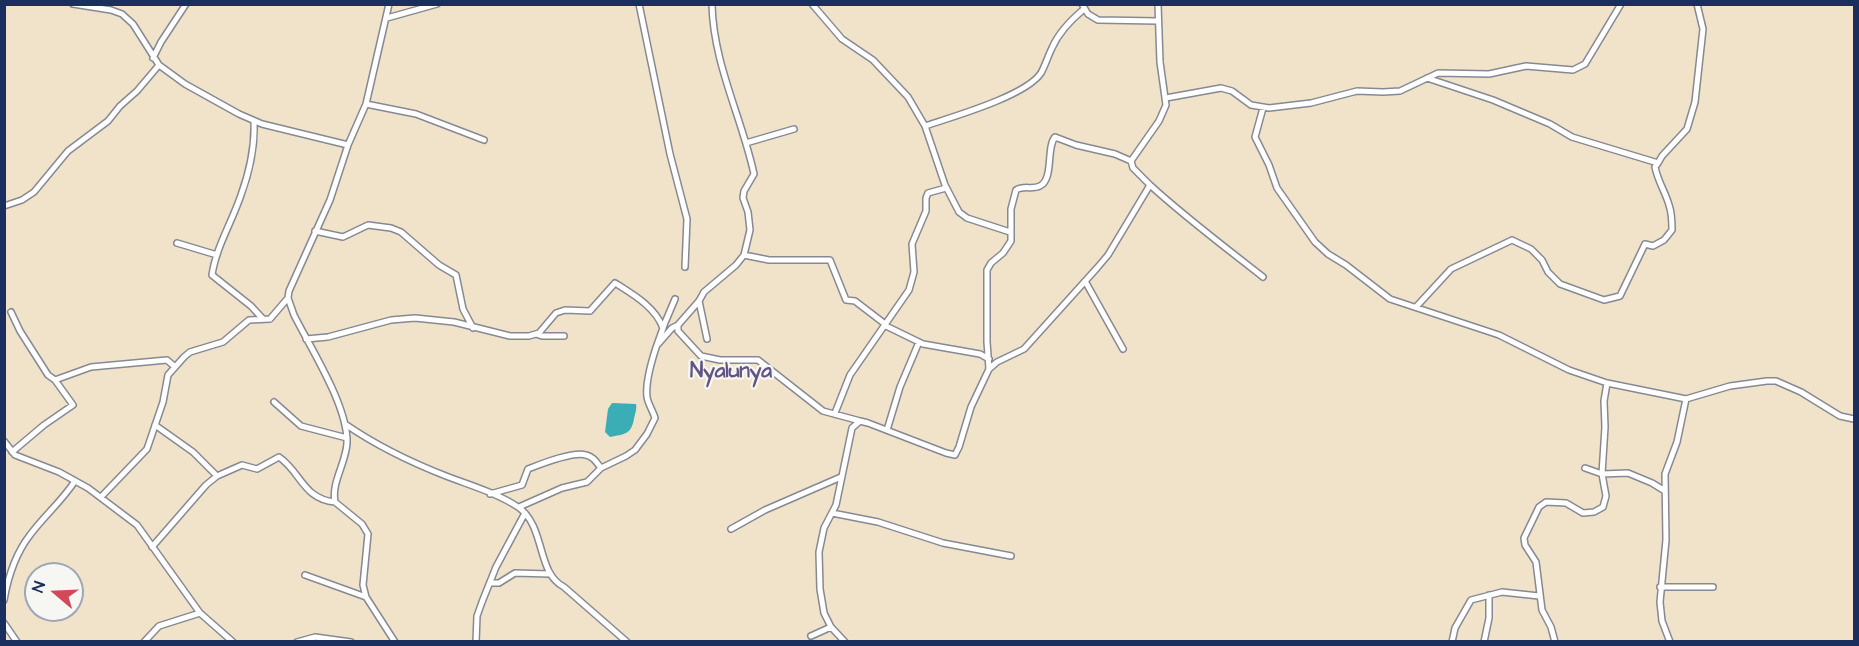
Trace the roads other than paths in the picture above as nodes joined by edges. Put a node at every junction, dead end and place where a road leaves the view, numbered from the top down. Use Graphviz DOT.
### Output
graph roads {
  1 [pos="73,4"];
  2 [pos="186,4"];
  3 [pos="389,4"];
  4 [pos="437,4"];
  5 [pos="639,4"];
  6 [pos="712,4"];
  7 [pos="812,4"];
  8 [pos="1158,4"];
  9 [pos="1621,4"];
  10 [pos="1697,4"];
  11 [pos="1083,7"];
  12 [pos="387,18"];
  13 [pos="1158,21"];
  14 [pos="153,57"];
  15 [pos="159,65"];
  16 [pos="1427,78"];
  17 [pos="1166,98"];
  18 [pos="366,104"];
  19 [pos="1263,108"];
  20 [pos="254,121"];
  21 [pos="925,126"];
  22 [pos="794,129"];
  23 [pos="484,140"];
  24 [pos="747,143"];
  25 [pos="348,145"];
  26 [pos="1131,161"];
  27 [pos="1658,163"];
  28 [pos="1150,185"];
  29 [pos="946,188"];
  30 [pos="4,206"];
  31 [pos="315,231"];
  32 [pos="1010,232"];
  33 [pos="177,243"];
  34 [pos="217,255"];
  35 [pos="744,255"];
  36 [pos="685,267"];
  37 [pos="1263,277"];
  38 [pos="1085,281"];
  39 [pos="288,298"];
  40 [pos="675,298"];
  41 [pos="699,301"];
  42 [pos="1416,307"];
  43 [pos="11,312"];
  44 [pos="264,319"];
  45 [pos="884,324"];
  46 [pos="678,325"];
  47 [pos="473,328"];
  48 [pos="663,328"];
  49 [pos="536,334"];
  50 [pos="564,336"];
  51 [pos="306,339"];
  52 [pos="707,339"];
  53 [pos="919,342"];
  54 [pos="658,344"];
  55 [pos="1123,349"];
  56 [pos="989,359"];
  57 [pos="175,367"];
  58 [pos="989,369"];
  59 [pos="55,380"];
  60 [pos="1608,383"];
  61 [pos="1686,399"];
  62 [pos="274,402"];
  63 [pos="835,413"];
  64 [pos="1854,419"];
  65 [pos="860,421"];
  66 [pos="345,424"];
  67 [pos="155,425"];
  68 [pos="887,430"];
  69 [pos="347,438"];
  70 [pos="4,441"];
  71 [pos="12,452"];
  72 [pos="601,468"];
  73 [pos="1585,468"];
  74 [pos="1602,474"];
  75 [pos="217,476"];
  76 [pos="841,477"];
  77 [pos="75,481"];
  78 [pos="1665,490"];
  79 [pos="490,494"];
  80 [pos="101,497"];
  81 [pos="335,502"];
  82 [pos="519,507"];
  83 [pos="525,513"];
  84 [pos="832,513"];
  85 [pos="731,529"];
  86 [pos="152,547"];
  87 [pos="1011,556"];
  88 [pos="550,574"];
  89 [pos="305,576"];
  90 [pos="490,583"];
  91 [pos="1713,586"];
  92 [pos="1660,587"];
  93 [pos="1489,595"];
  94 [pos="1539,596"];
  95 [pos="366,597"];
  96 [pos="4,600"];
  97 [pos="200,613"];
  98 [pos="4,623"];
  99 [pos="831,627"];
  100 [pos="811,636"];
  101 [pos="17,642"];
  102 [pos="144,642"];
  103 [pos="233,642"];
  104 [pos="297,642"];
  105 [pos="351,642"];
  106 [pos="395,642"];
  107 [pos="476,642"];
  108 [pos="627,642"];
  109 [pos="845,642"];
  110 [pos="1452,642"];
  111 [pos="1484,642"];
  112 [pos="1555,642"];
  113 [pos="1670,642"];
  1 -- 14 [label="street"];
  2 -- 14 [label="street"];
  3 -- 12 [label="street"];
  4 -- 12 [label="street"];
  5 -- 36 [label="street"];
  6 -- 24 [label="street"];
  7 -- 21 [label="street"];
  8 -- 13 [label="street"];
  9 -- 16 [label="street"];
  10 -- 27 [label="street"];
  11 -- 13 [label="street"];
  11 -- 21 [label="street"];
  12 -- 18 [label="street"];
  13 -- 17 [label="street"];
  14 -- 15 [label="street"];
  15 -- 20 [label="street"];
  15 -- 30 [label="street"];
  16 -- 19 [label="street"];
  16 -- 27 [label="street"];
  17 -- 19 [label="street"];
  17 -- 26 [label="street"];
  18 -- 23 [label="street"];
  18 -- 25 [label="street"];
  19 -- 42 [label="street"];
  20 -- 25 [label="street"];
  20 -- 34 [label="street"];
  21 -- 29 [label="street"];
  22 -- 24 [label="street"];
  24 -- 35 [label="street"];
  25 -- 31 [label="street"];
  26 -- 28 [label="street"];
  26 -- 32 [label="street"];
  27 -- 42 [label="street"];
  28 -- 37 [label="street"];
  28 -- 38 [label="street"];
  29 -- 32 [label="street"];
  29 -- 45 [label="street"];
  31 -- 39 [label="street"];
  31 -- 47 [label="street"];
  32 -- 56 [label="street"];
  33 -- 34 [label="street"];
  34 -- 44 [label="street"];
  35 -- 41 [label="street"];
  35 -- 45 [label="street"];
  38 -- 55 [label="street"];
  38 -- 58 [label="street"];
  39 -- 44 [label="street"];
  39 -- 51 [label="street"];
  40 -- 48 [label="street"];
  41 -- 46 [label="street"];
  41 -- 52 [label="street"];
  42 -- 60 [label="street"];
  43 -- 59 [label="street"];
  44 -- 57 [label="street"];
  45 -- 53 [label="street"];
  45 -- 63 [label="street"];
  46 -- 54 [label="street"];
  46 -- 63 [label="street"];
  47 -- 49 [label="street"];
  47 -- 51 [label="street"];
  48 -- 49 [label="street"];
  48 -- 54 [label="street"];
  49 -- 50 [label="street"];
  51 -- 66 [label="street"];
  53 -- 56 [label="street"];
  53 -- 68 [label="street"];
  54 -- 72 [label="street"];
  56 -- 58 [label="street"];
  57 -- 59 [label="street"];
  57 -- 67 [label="street"];
  58 -- 68 [label="street"];
  59 -- 71 [label="street"];
  60 -- 61 [label="street"];
  60 -- 74 [label="street"];
  61 -- 64 [label="street"];
  61 -- 78 [label="street"];
  62 -- 69 [label="street"];
  63 -- 65 [label="street"];
  65 -- 68 [label="street"];
  65 -- 76 [label="street"];
  66 -- 69 [label="street"];
  66 -- 79 [label="street"];
  67 -- 75 [label="street"];
  67 -- 80 [label="street"];
  69 -- 81 [label="street"];
  70 -- 71 [label="street"];
  71 -- 77 [label="street"];
  72 -- 79 [label="street"];
  72 -- 82 [label="street"];
  73 -- 74 [label="street"];
  74 -- 78 [label="street"];
  74 -- 94 [label="street"];
  75 -- 81 [label="street"];
  75 -- 86 [label="street"];
  76 -- 84 [label="street"];
  76 -- 85 [label="street"];
  77 -- 80 [label="street"];
  77 -- 96 [label="street"];
  78 -- 92 [label="street"];
  79 -- 82 [label="street"];
  80 -- 86 [label="street"];
  81 -- 95 [label="street"];
  82 -- 83 [label="street"];
  83 -- 88 [label="street"];
  83 -- 90 [label="street"];
  84 -- 87 [label="street"];
  84 -- 99 [label="street"];
  86 -- 97 [label="street"];
  88 -- 90 [label="street"];
  88 -- 108 [label="street"];
  89 -- 95 [label="street"];
  90 -- 107 [label="street"];
  91 -- 92 [label="street"];
  92 -- 113 [label="street"];
  93 -- 94 [label="street"];
  93 -- 110 [label="street"];
  93 -- 111 [label="street"];
  94 -- 112 [label="street"];
  95 -- 106 [label="street"];
  97 -- 102 [label="street"];
  97 -- 103 [label="street"];
  98 -- 101 [label="street"];
  99 -- 100 [label="street"];
  99 -- 109 [label="street"];
  104 -- 105 [label="street"];
}
